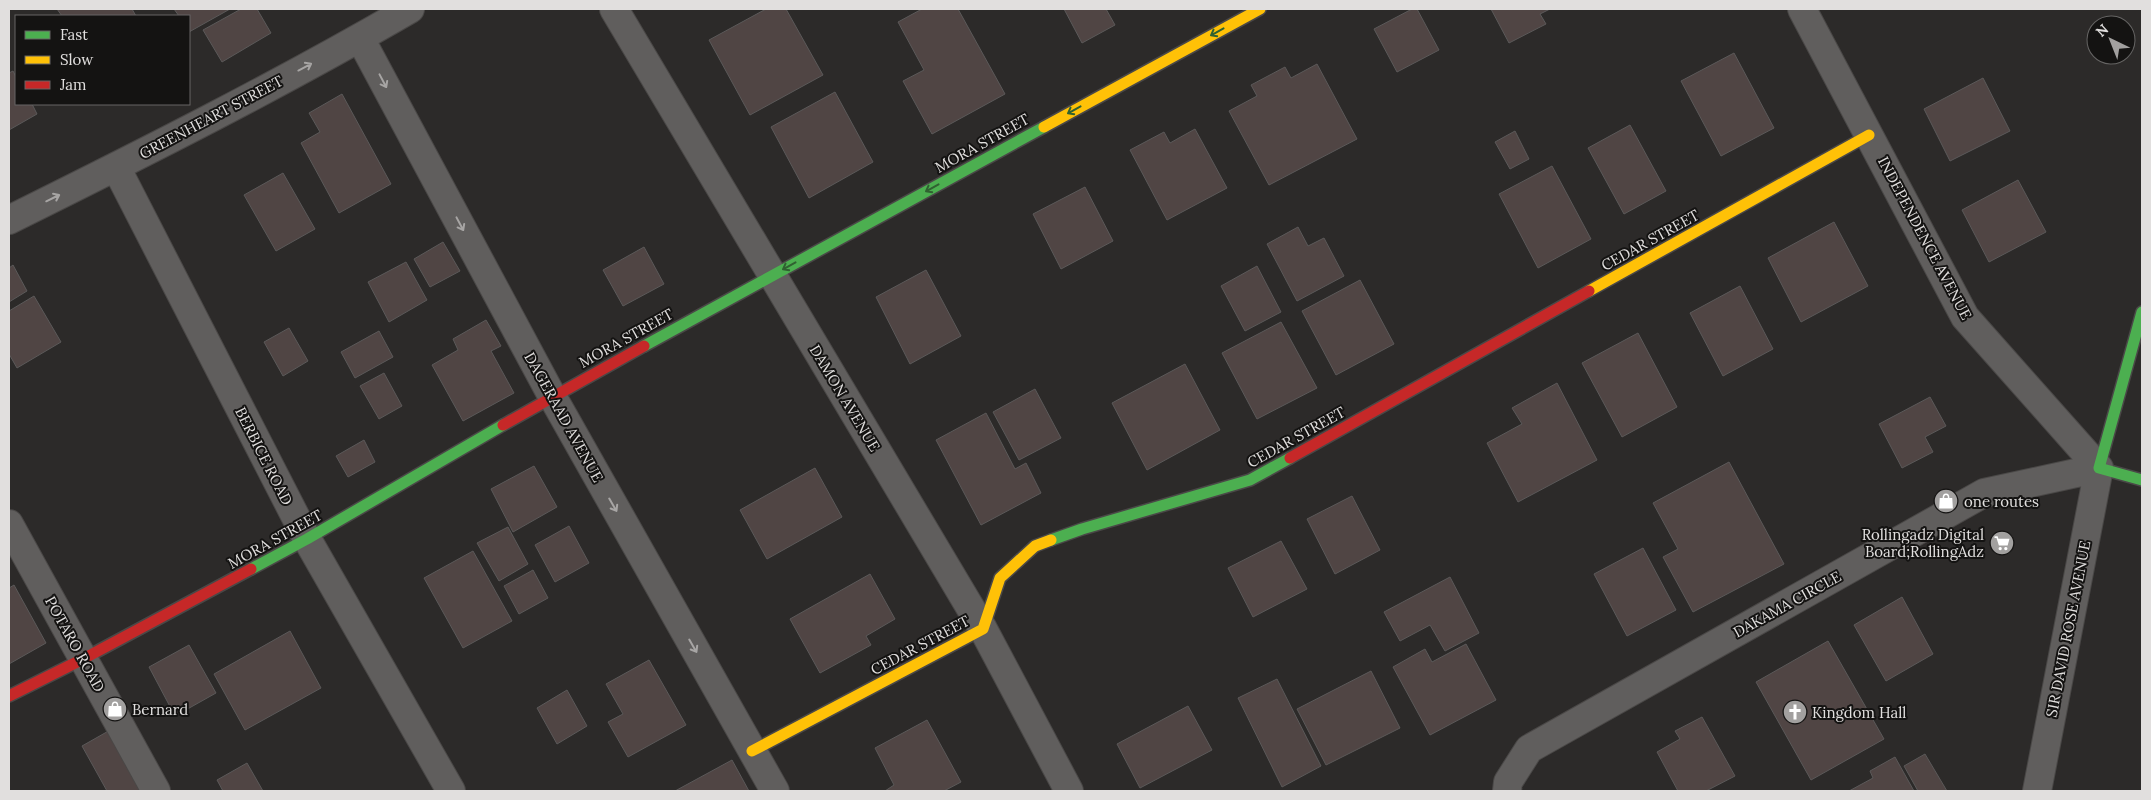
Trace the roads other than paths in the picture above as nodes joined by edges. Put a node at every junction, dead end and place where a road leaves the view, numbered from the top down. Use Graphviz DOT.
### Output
graph roads {
  1 [pos="410,9"];
  2 [pos="614,9"];
  3 [pos="1260,9"];
  4 [pos="1802,9"];
  5 [pos="360,38"];
  6 [pos="1869,135"];
  7 [pos="116,167"];
  8 [pos="9,220"];
  9 [pos="772,275"];
  10 [pos="2142,312"];
  11 [pos="552,396"];
  12 [pos="2099,468"];
  13 [pos="2142,480"];
  14 [pos="9,524"];
  15 [pos="307,539"];
  16 [pos="983,629"];
  17 [pos="83,659"];
  18 [pos="9,696"];
  19 [pos="752,751"];
  20 [pos="156,791"];
  21 [pos="451,791"];
  22 [pos="775,791"];
  23 [pos="1069,791"];
  24 [pos="1507,791"];
  25 [pos="2036,791"];
  1 -- 5 [label="street, GREENHEART STREET"];
  2 -- 9 [label="street, DAMON AVENUE"];
  3 -- 9 [label="street, MORA STREET, one-way"];
  4 -- 6 [label="street, INDEPENDENCE AVENUE"];
  7 -- 5 [label="street, GREENHEART STREET, one-way"];
  5 -- 11 [label="street, DAGERAAD AVENUE, one-way"];
  6 -- 12 [label="street, INDEPENDENCE AVENUE"];
  6 -- 16 [label="street, CEDAR STREET"];
  8 -- 7 [label="street, GREENHEART STREET, one-way"];
  7 -- 15 [label="street, BERBICE ROAD"];
  9 -- 11 [label="street, MORA STREET"];
  9 -- 16 [label="street, DAMON AVENUE"];
  10 -- 12 [label="street"];
  11 -- 15 [label="street, MORA STREET"];
  11 -- 19 [label="street, DAGERAAD AVENUE, one-way"];
  12 -- 13 [label="street"];
  12 -- 24 [label="street, DAKAMA CIRCLE"];
  12 -- 25 [label="street, SIR DAVID ROSE AVENUE"];
  14 -- 17 [label="street, POTARO ROAD"];
  15 -- 17 [label="street, MORA STREET"];
  15 -- 21 [label="street, BERBICE ROAD"];
  16 -- 19 [label="street, CEDAR STREET"];
  16 -- 23 [label="street, DAMON AVENUE"];
  17 -- 18 [label="street, MORA STREET"];
  17 -- 20 [label="street, POTARO ROAD"];
  19 -- 22 [label="street, DAGERAAD AVENUE"];
}
